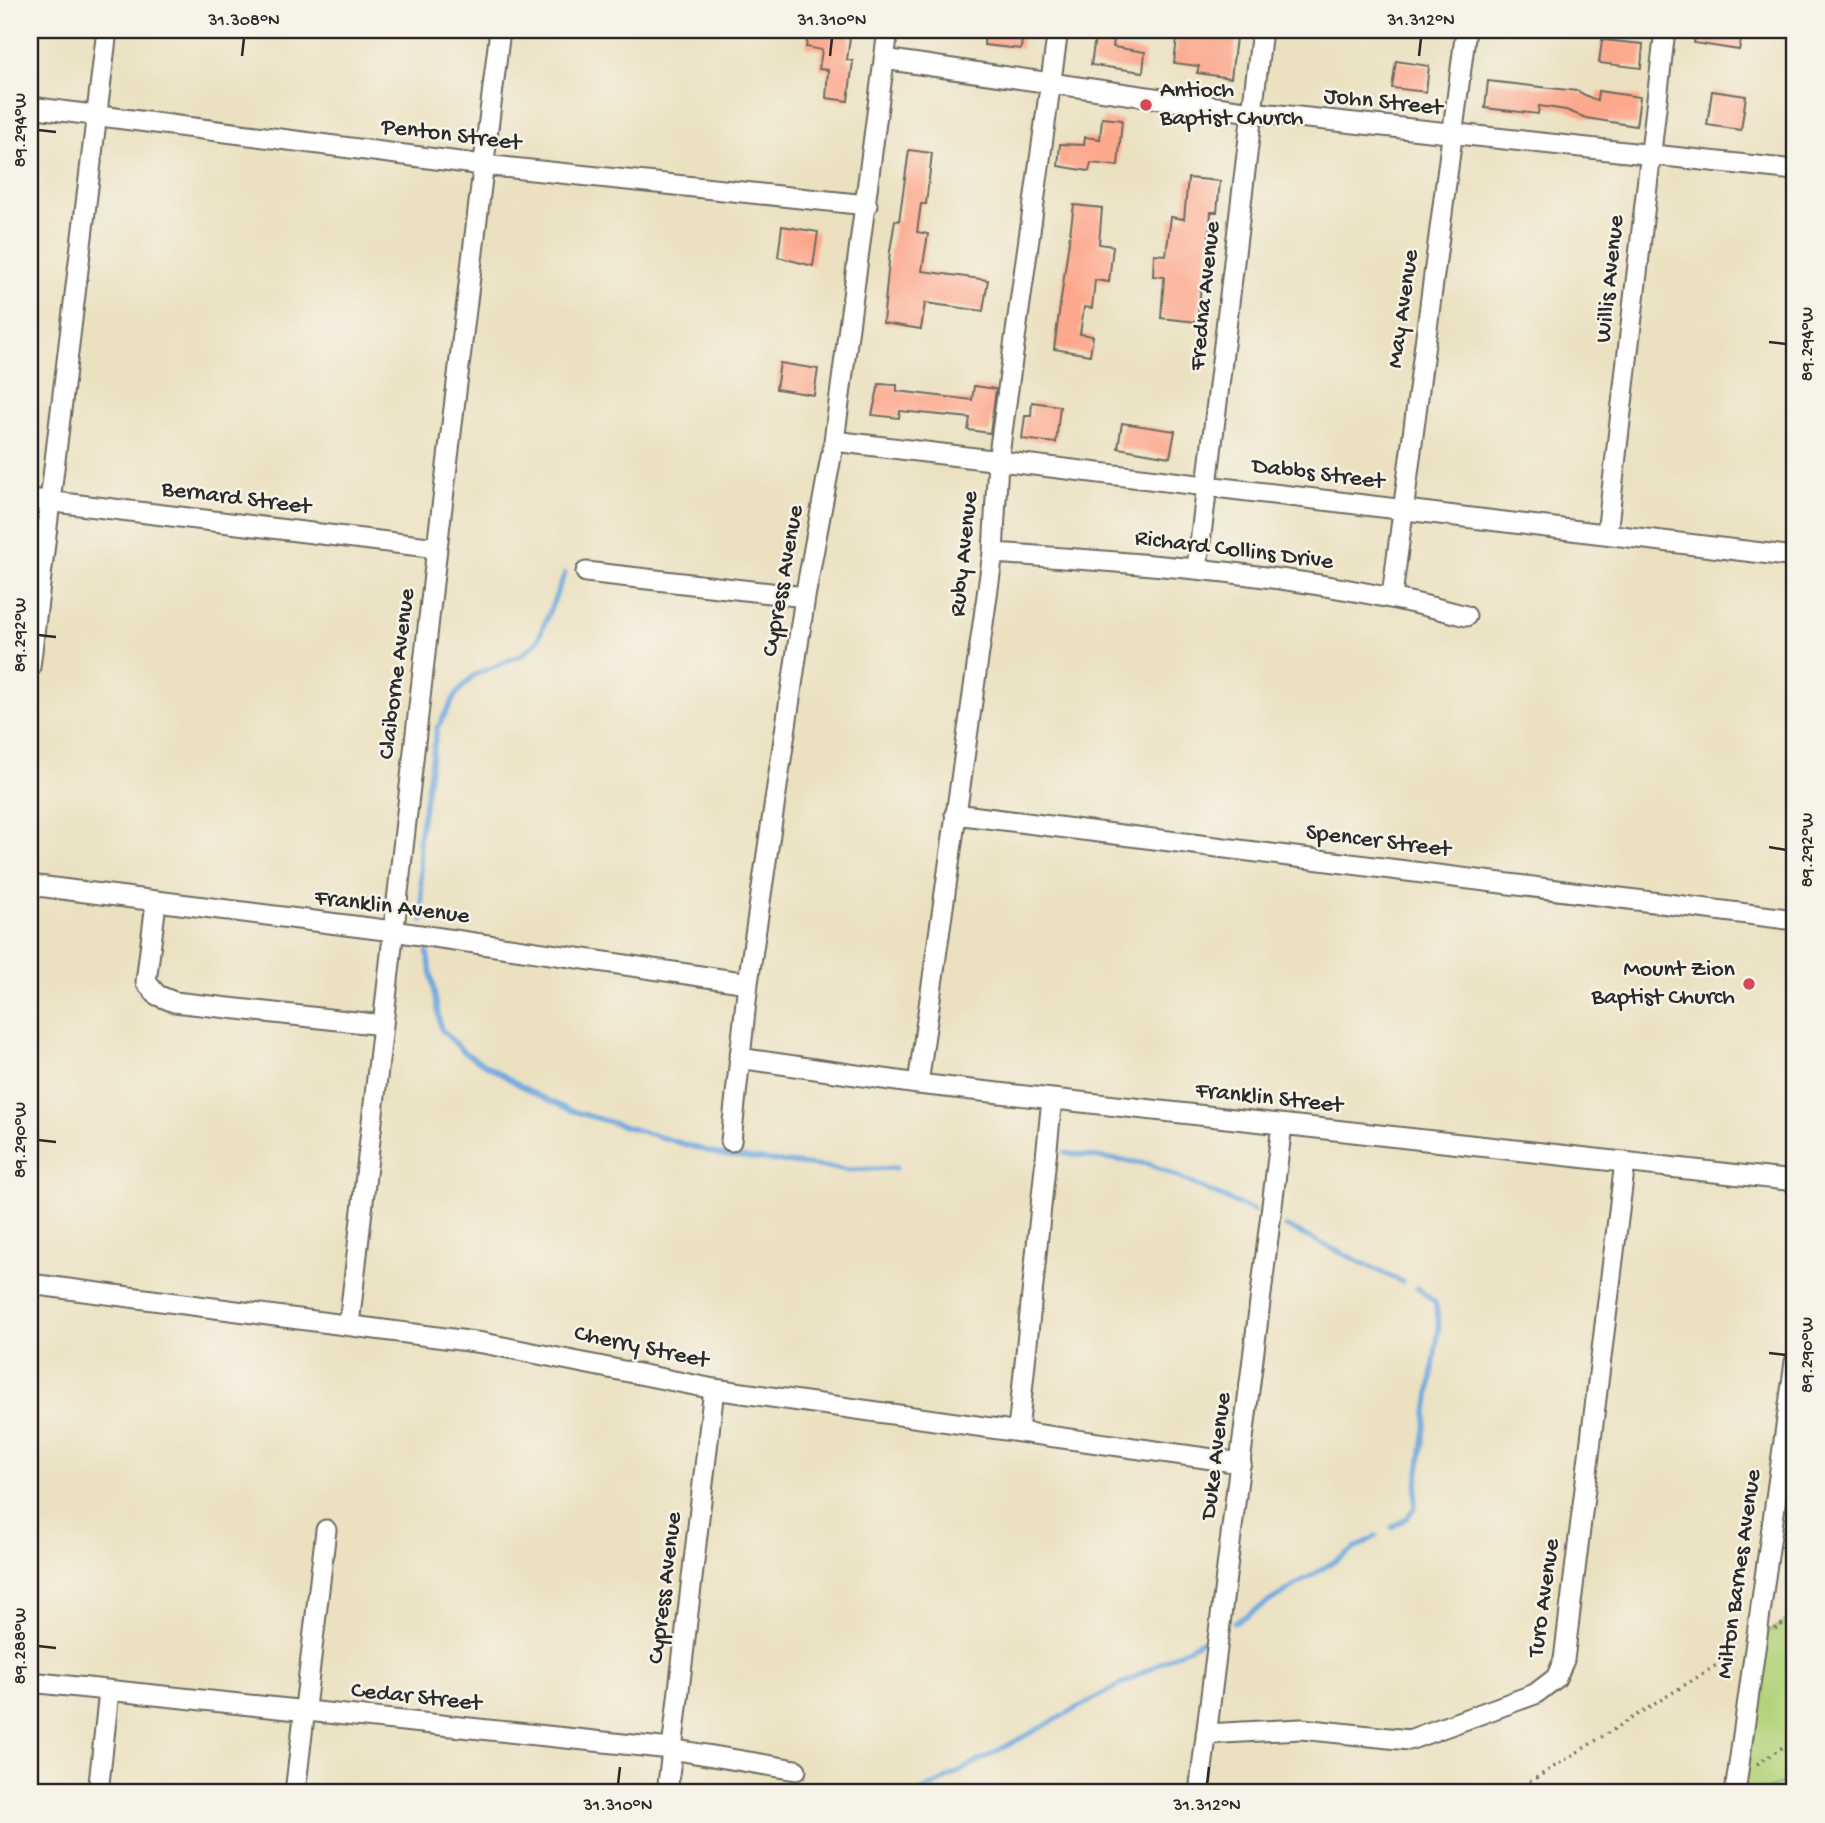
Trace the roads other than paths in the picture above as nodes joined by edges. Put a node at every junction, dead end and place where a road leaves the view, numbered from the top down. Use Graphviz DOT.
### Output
graph roads {
  1 [pos="107,30"];
  2 [pos="500,30"];
  3 [pos="888,30"];
  4 [pos="1058,30"];
  5 [pos="1262,30"];
  6 [pos="1466,30"];
  7 [pos="1665,30"];
  8 [pos="884,59"];
  9 [pos="1051,81"];
  10 [pos="30,107"];
  11 [pos="1251,112"];
  12 [pos="97,115"];
  13 [pos="1452,135"];
  14 [pos="1650,153"];
  15 [pos="483,166"];
  16 [pos="1795,170"];
  17 [pos="867,205"];
  18 [pos="834,441"];
  19 [pos="998,461"];
  20 [pos="1209,486"];
  21 [pos="39,500"];
  22 [pos="1401,511"];
  23 [pos="1606,534"];
  24 [pos="437,548"];
  25 [pos="993,552"];
  26 [pos="1795,558"];
  27 [pos="1197,568"];
  28 [pos="586,572"];
  29 [pos="1392,596"];
  30 [pos="805,597"];
  31 [pos="1466,616"];
  32 [pos="30,667"];
  33 [pos="956,814"];
  34 [pos="30,885"];
  35 [pos="156,903"];
  36 [pos="1795,920"];
  37 [pos="393,932"];
  38 [pos="748,983"];
  39 [pos="383,1026"];
  40 [pos="739,1058"];
  41 [pos="918,1084"];
  42 [pos="1052,1099"];
  43 [pos="1282,1125"];
  44 [pos="731,1141"];
  45 [pos="1625,1162"];
  46 [pos="1795,1181"];
  47 [pos="30,1284"];
  48 [pos="349,1325"];
  49 [pos="1795,1362"];
  50 [pos="714,1389"];
  51 [pos="1017,1431"];
  52 [pos="1241,1463"];
  53 [pos="326,1530"];
  54 [pos="30,1682"];
  55 [pos="109,1691"];
  56 [pos="306,1711"];
  57 [pos="1206,1734"];
  58 [pos="671,1749"];
  59 [pos="796,1770"];
  60 [pos="1736,1784"];
  61 [pos="97,1793"];
  62 [pos="295,1793"];
  63 [pos="667,1793"];
  64 [pos="1199,1793"];
  1 -- 12 [label="street"];
  2 -- 15 [label="street, Claiborne Avenue"];
  3 -- 8 [label="street, Cypress Avenue"];
  4 -- 9 [label="street, Ruby Avenue"];
  5 -- 11 [label="street, Fredna Avenue"];
  6 -- 13 [label="street, May Avenue"];
  7 -- 14 [label="street, Willis Avenue"];
  8 -- 9 [label="street, John Street"];
  8 -- 17 [label="street, Cypress Avenue"];
  9 -- 11 [label="street, John Street"];
  9 -- 19 [label="street, Ruby Avenue"];
  10 -- 12 [label="street, Penton Street"];
  11 -- 13 [label="street, John Street"];
  11 -- 20 [label="street, Fredna Avenue"];
  12 -- 15 [label="street, Penton Street"];
  12 -- 21 [label="street"];
  13 -- 14 [label="street, John Street"];
  13 -- 22 [label="street, May Avenue"];
  14 -- 16 [label="street, John Street"];
  14 -- 23 [label="street, Willis Avenue"];
  15 -- 17 [label="street, Penton Street"];
  15 -- 24 [label="street, Claiborne Avenue"];
  17 -- 18 [label="street, Cypress Avenue"];
  18 -- 19 [label="street, Dabbs Street"];
  18 -- 30 [label="street, Cypress Avenue"];
  19 -- 20 [label="street, Dabbs Street"];
  19 -- 25 [label="street, Ruby Avenue"];
  20 -- 22 [label="street, Dabbs Street"];
  20 -- 27 [label="street, Fredna Avenue"];
  21 -- 24 [label="street, Bernard Street"];
  21 -- 32 [label="street"];
  22 -- 23 [label="street, Dabbs Street"];
  22 -- 29 [label="street, May Avenue"];
  23 -- 26 [label="street, Dabbs Street"];
  24 -- 37 [label="street, Claiborne Avenue"];
  25 -- 27 [label="street, Richard Collins Drive"];
  25 -- 33 [label="street, Ruby Avenue"];
  27 -- 29 [label="street, Richard Collins Drive"];
  28 -- 30 [label="street"];
  29 -- 31 [label="street, Richard Collins Drive"];
  30 -- 38 [label="street, Cypress Avenue"];
  33 -- 36 [label="street, Spencer Street"];
  33 -- 41 [label="street, Ruby Avenue"];
  34 -- 35 [label="street, Franklin Avenue"];
  35 -- 37 [label="street, Franklin Avenue"];
  35 -- 39 [label="street"];
  37 -- 38 [label="street, Franklin Avenue"];
  37 -- 39 [label="street, Claiborne Avenue"];
  38 -- 40 [label="street, Cypress Avenue"];
  39 -- 48 [label="street, Claiborne Avenue"];
  40 -- 41 [label="street, Franklin Street"];
  40 -- 44 [label="street, Cypress Avenue"];
  41 -- 42 [label="street, Franklin Street"];
  42 -- 43 [label="street, Franklin Street"];
  42 -- 51 [label="street"];
  43 -- 45 [label="street, Franklin Street"];
  43 -- 52 [label="street, Duke Avenue"];
  45 -- 46 [label="street, Franklin Street"];
  45 -- 57 [label="street, Turo Avenue"];
  47 -- 48 [label="street, Cherry Street"];
  48 -- 50 [label="street, Cherry Street"];
  49 -- 60 [label="street, Milton Barnes Avenue"];
  50 -- 51 [label="street, Cherry Street"];
  50 -- 58 [label="street, Cypress Avenue"];
  51 -- 52 [label="street, Cherry Street"];
  52 -- 57 [label="street, Duke Avenue"];
  53 -- 56 [label="street"];
  54 -- 55 [label="street, Cedar Street"];
  55 -- 56 [label="street, Cedar Street"];
  55 -- 61 [label="street"];
  56 -- 58 [label="street, Cedar Street"];
  56 -- 62 [label="street"];
  57 -- 64 [label="street, Duke Avenue"];
  58 -- 59 [label="street, Cedar Street"];
  58 -- 63 [label="street, Cypress Avenue"];
}
